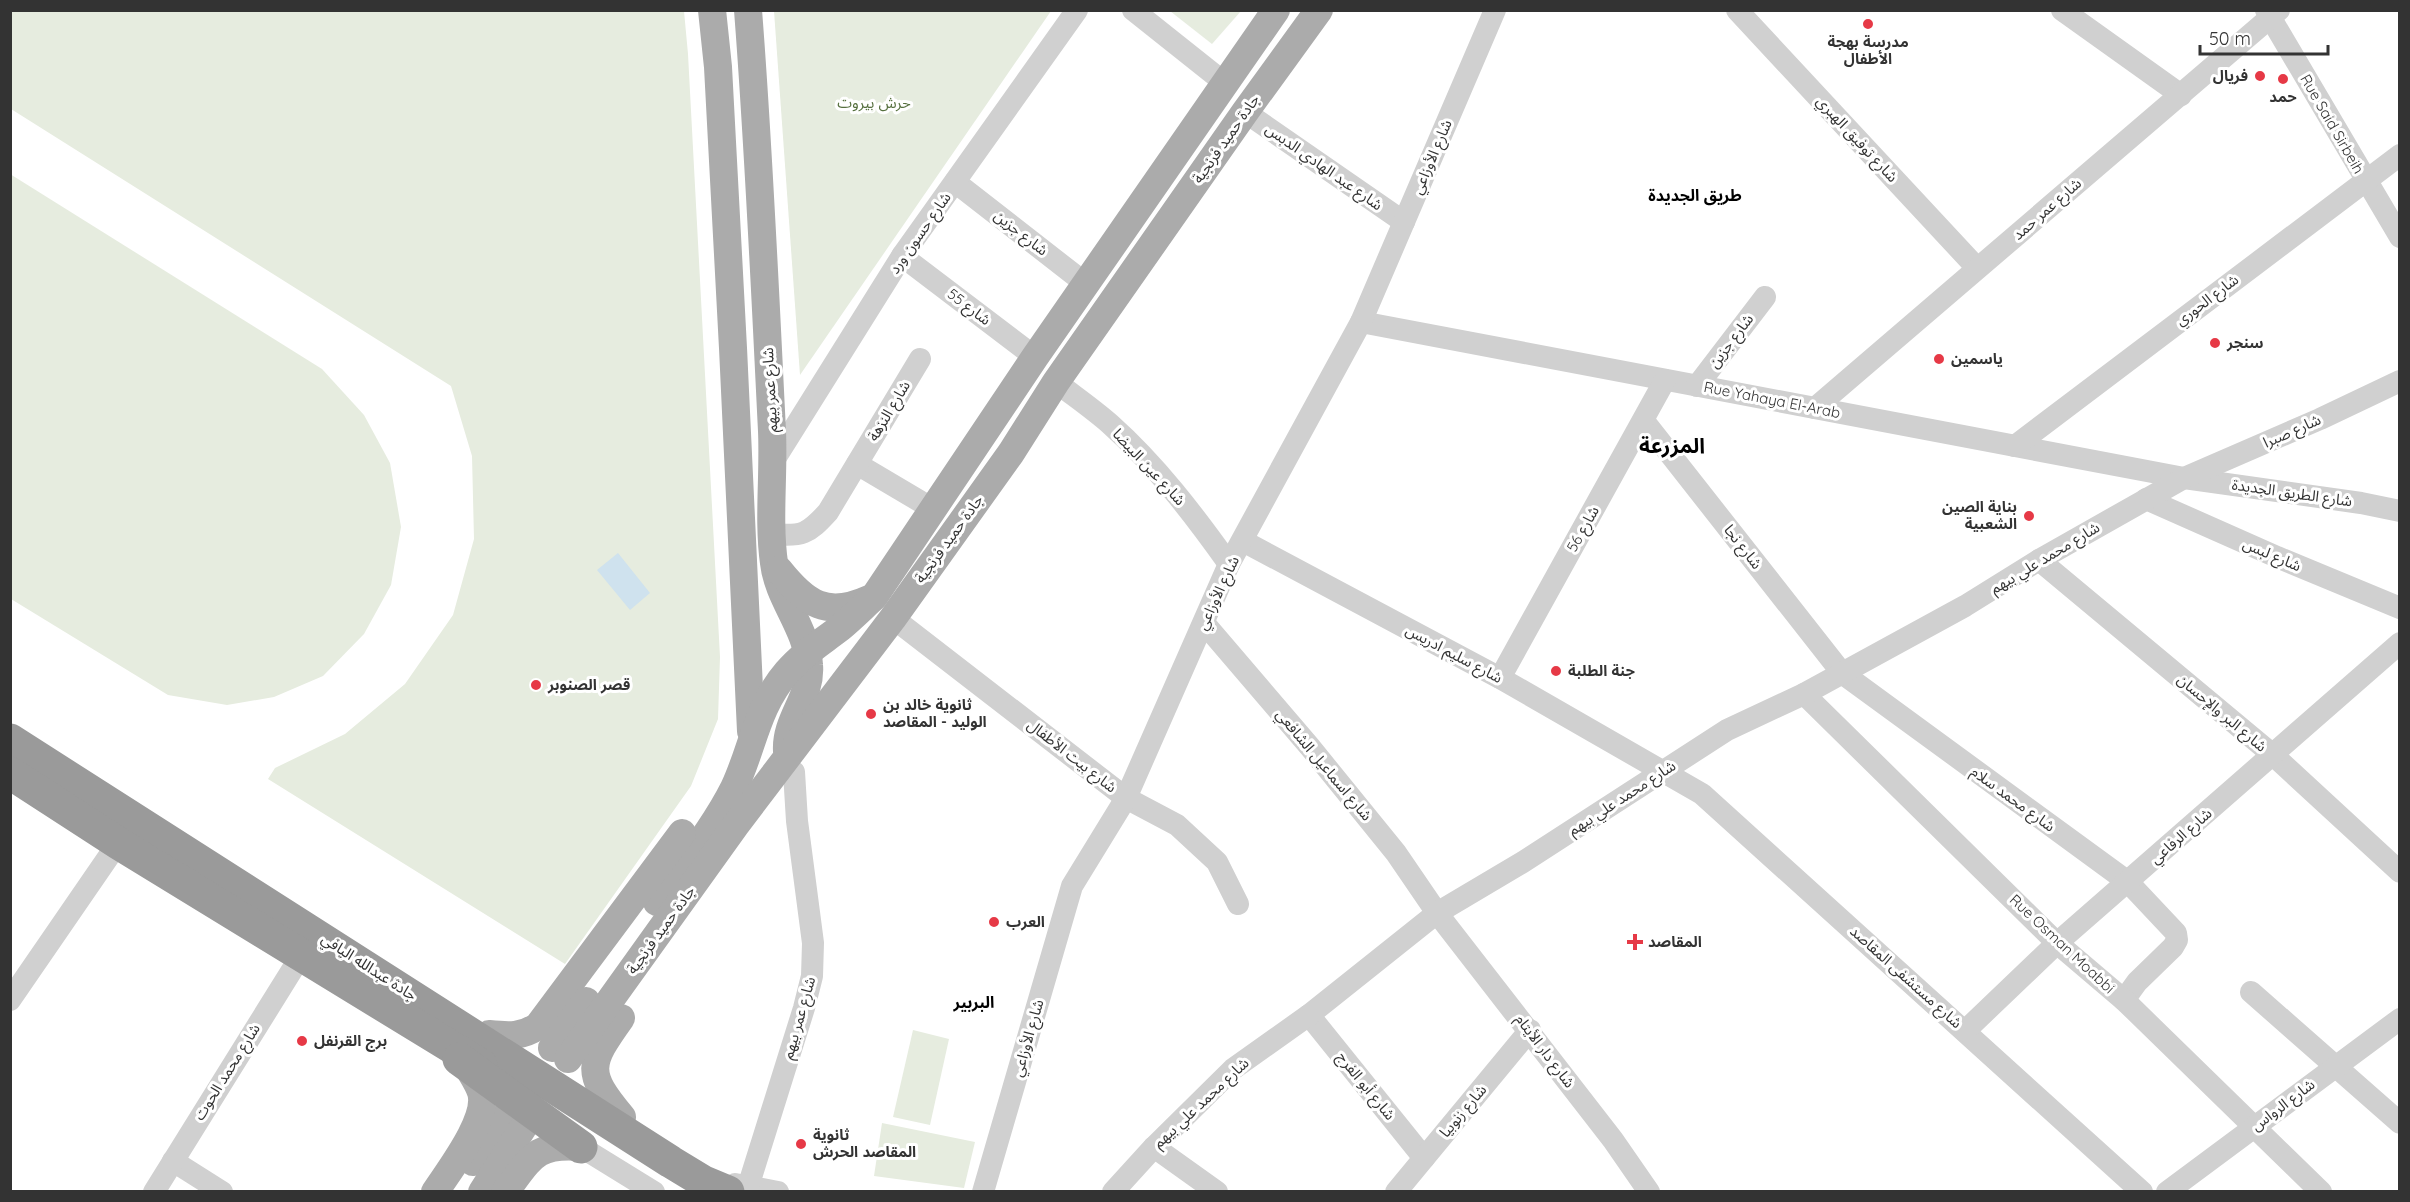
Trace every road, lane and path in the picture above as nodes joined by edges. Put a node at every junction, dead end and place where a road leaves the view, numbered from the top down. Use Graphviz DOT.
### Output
graph roads {
  1 [pos="712,10"];
  2 [pos="748,10"];
  3 [pos="1077,10"];
  4 [pos="1133,10"];
  5 [pos="1276,10"];
  6 [pos="1319,10"];
  7 [pos="1495,10"];
  8 [pos="1737,10"];
  9 [pos="2062,10"];
  10 [pos="2272,13"];
  11 [pos="1226,84"];
  12 [pos="2181,94"];
  13 [pos="1245,112"];
  14 [pos="2400,155"];
  15 [pos="2365,180"];
  16 [pos="955,182"];
  17 [pos="1404,222"];
  18 [pos="2400,237"];
  19 [pos="902,256"];
  20 [pos="1977,268"];
  21 [pos="1086,285"];
  22 [pos="1765,297"];
  23 [pos="1361,322"];
  24 [pos="1035,357"];
  25 [pos="920,359"];
  26 [pos="1665,380"];
  27 [pos="2400,381"];
  28 [pos="1056,382"];
  29 [pos="1697,386"];
  30 [pos="1815,408"];
  31 [pos="1644,421"];
  32 [pos="2015,446"];
  33 [pos="773,462"];
  34 [pos="857,464"];
  35 [pos="739,474"];
  36 [pos="2184,478"];
  37 [pos="2146,499"];
  38 [pos="933,509"];
  39 [pos="2400,511"];
  40 [pos="772,534"];
  41 [pos="1243,541"];
  42 [pos="2039,560"];
  43 [pos="774,563"];
  44 [pos="1229,564"];
  45 [pos="874,597"];
  46 [pos="2400,608"];
  47 [pos="893,618"];
  48 [pos="1204,623"];
  49 [pos="2400,643"];
  50 [pos="808,651"];
  51 [pos="1842,673"];
  52 [pos="1500,678"];
  53 [pos="1804,694"];
  54 [pos="10,740"];
  55 [pos="749,743"];
  56 [pos="2273,755"];
  57 [pos="791,766"];
  58 [pos="1663,771"];
  59 [pos="10,773"];
  60 [pos="1126,798"];
  61 [pos="118,843"];
  62 [pos="2400,872"];
  63 [pos="2127,882"];
  64 [pos="1238,904"];
  65 [pos="1437,913"];
  66 [pos="309,943"];
  67 [pos="2057,943"];
  68 [pos="2251,992"];
  69 [pos="10,1000"];
  70 [pos="2124,1000"];
  71 [pos="1308,1014"];
  72 [pos="2400,1019"];
  73 [pos="404,1020"];
  74 [pos="1530,1030"];
  75 [pos="1965,1031"];
  76 [pos="489,1034"];
  77 [pos="466,1064"];
  78 [pos="2334,1067"];
  79 [pos="622,1117"];
  80 [pos="2400,1124"];
  81 [pos="2253,1127"];
  82 [pos="581,1147"];
  83 [pos="1154,1147"];
  84 [pos="1424,1158"];
  85 [pos="173,1161"];
  86 [pos="738,1189"];
  87 [pos="154,1191"];
  88 [pos="222,1191"];
  89 [pos="435,1191"];
  90 [pos="452,1191"];
  91 [pos="482,1191"];
  92 [pos="505,1191"];
  93 [pos="654,1191"];
  94 [pos="684,1191"];
  95 [pos="778,1191"];
  96 [pos="983,1191"];
  97 [pos="1113,1191"];
  98 [pos="1217,1191"];
  99 [pos="1396,1191"];
  100 [pos="1649,1191"];
  101 [pos="2142,1191"];
  102 [pos="2167,1191"];
  103 [pos="2321,1191"];
  1 -- 35 [label="main road"];
  2 -- 33 [label="main road, شارع عمر بيهم"];
  3 -- 16 [label="street, شارع حسون ورد"];
  4 -- 11 [label="street"];
  5 -- 11 [label="main road, جادة حميد فرنجية"];
  6 -- 13 [label="main road, جادة حميد فرنجية"];
  7 -- 17 [label="street, شارع الأوزاعي"];
  8 -- 20 [label="street, شارع توفيق الهبري"];
  9 -- 12 [label="street"];
  10 -- 12 [label="street, شارع عمر حمد"];
  10 -- 15 [label="street, Rue Said Sirbeih"];
  11 -- 21 [label="main road, جادة حميد فرنجية"];
  12 -- 20 [label="street, شارع عمر حمد"];
  13 -- 17 [label="street, شارع عبد الهادي الدبس"];
  13 -- 28 [label="main road, جادة حميد فرنجية"];
  14 -- 15 [label="street, شارع الحوري"];
  15 -- 18 [label="street, Rue Said Sirbeih"];
  15 -- 32 [label="street, شارع الحوري"];
  16 -- 19 [label="street, شارع حسون ورد"];
  16 -- 21 [label="street, شارع جزين"];
  17 -- 23 [label="street, شارع الأوزاعي"];
  19 -- 24 [label="street, شارع 55"];
  19 -- 33 [label="street, شارع حسون ورد"];
  20 -- 30 [label="street, شارع عمر حمد"];
  21 -- 24 [label="main road, جادة حميد فرنجية"];
  22 -- 29 [label="street, شارع جزين"];
  23 -- 26 [label="street, Rue Yahaya El-Arab"];
  23 -- 41 [label="street, شارع الأوزاعي"];
  24 -- 38 [label="main road, جادة حميد فرنجية"];
  25 -- 34 [label="street, شارع النزهة"];
  26 -- 29 [label="street, Rue Yahaya El-Arab"];
  26 -- 31 [label="street, شارع 56"];
  27 -- 36 [label="street, شارع صبرا"];
  28 -- 44 [label="street, شارع عين البيضا"];
  28 -- 47 [label="main road, جادة حميد فرنجية"];
  29 -- 30 [label="street, Rue Yahaya El-Arab"];
  30 -- 32 [label="street, Rue Yahaya El-Arab"];
  31 -- 51 [label="street, شارع نجا"];
  31 -- 52 [label="street, شارع 56"];
  32 -- 36 [label="street, Rue Yahaya El-Arab"];
  33 -- 35 [label="main road"];
  33 -- 40 [label="main road, شارع عمر بيهم"];
  34 -- 38 [label="street"];
  34 -- 40 [label="street, شارع النزهة"];
  35 -- 55 [label="main road"];
  36 -- 37 [label="street, شارع محمد علي بيهم"];
  36 -- 39 [label="street, شارع الطريق الجديدة"];
  37 -- 42 [label="street, شارع محمد علي بيهم"];
  37 -- 46 [label="street, شارع لبس"];
  38 -- 45 [label="main road, جادة حميد فرنجية"];
  40 -- 43 [label="main road, شارع عمر بيهم"];
  41 -- 44 [label="street, شارع الأوزاعي"];
  41 -- 52 [label="street, شارع سليم ادريس"];
  42 -- 51 [label="street, شارع محمد علي بيهم"];
  42 -- 56 [label="street, شارع البر والإحسان"];
  43 -- 45 [label="main road"];
  43 -- 50 [label="main road, شارع عمر بيهم"];
  44 -- 48 [label="street, شارع الأوزاعي"];
  45 -- 50 [label="main road, جادة حميد فرنجية"];
  47 -- 57 [label="main road, جادة حميد فرنجية"];
  47 -- 60 [label="street, شارع بيت الأطفال"];
  48 -- 60 [label="street, شارع الأوزاعي"];
  48 -- 65 [label="street, شارع اسماعيل الشافعي"];
  49 -- 56 [label="street, شارع الرفاعي"];
  50 -- 55 [label="main road, جادة حميد فرنجية"];
  50 -- 57 [label="main road, شارع عمر بيهم"];
  51 -- 53 [label="street, شارع محمد علي بيهم"];
  51 -- 63 [label="street, شارع محمد سلام"];
  52 -- 58 [label="street, شارع سليم ادريس"];
  53 -- 58 [label="street, شارع محمد علي بيهم"];
  53 -- 67 [label="street, Rue Osman Moabbi"];
  54 -- 66 [label="highway, جادة عبدالله اليافي"];
  55 -- 57 [label="main road, جادة حميد فرنجية"];
  55 -- 76 [label="main road"];
  56 -- 62 [label="street, شارع البر والإحسان"];
  56 -- 63 [label="street, شارع الرفاعي"];
  57 -- 79 [label="main road"];
  57 -- 86 [label="street, شارع عمر بيهم"];
  58 -- 65 [label="street, شارع محمد علي بيهم"];
  58 -- 75 [label="street, شارع مستشفى المقاصد"];
  59 -- 61 [label="highway, جادة عبدالله اليافي"];
  60 -- 64 [label="street, شارع بيت الأطفال"];
  60 -- 96 [label="street, شارع الأوزاعي"];
  61 -- 66 [label="highway, جادة عبدالله اليافي"];
  61 -- 69 [label="street"];
  63 -- 67 [label="street, شارع الرفاعي"];
  63 -- 70 [label="street, شارع محمد سلام"];
  65 -- 71 [label="street, شارع محمد علي بيهم"];
  65 -- 74 [label="street, شارع دار الأيتام"];
  66 -- 73 [label="highway, جادة عبدالله اليافي"];
  66 -- 76 [label="highway"];
  66 -- 85 [label="street, شارع محمد الحوت"];
  66 -- 86 [label="highway, جادة عبدالله اليافي"];
  67 -- 70 [label="street, Rue Osman Moabbi"];
  67 -- 75 [label="street, شارع الرفاعي"];
  68 -- 78 [label="street"];
  70 -- 81 [label="street, Rue Osman Moabbi"];
  71 -- 83 [label="street, شارع محمد علي بيهم"];
  71 -- 84 [label="street, شارع أبو الفرج"];
  72 -- 78 [label="street, شارع الرواس"];
  73 -- 77 [label="highway"];
  73 -- 94 [label="highway, جادة عبدالله اليافي"];
  74 -- 84 [label="street, شارع زنوبيا"];
  74 -- 100 [label="street, شارع دار الأيتام"];
  75 -- 101 [label="street, شارع مستشفى المقاصد"];
  76 -- 79 [label="highway"];
  77 -- 82 [label="highway"];
  77 -- 89 [label="main road"];
  78 -- 80 [label="street"];
  78 -- 81 [label="street, شارع الرواس"];
  79 -- 86 [label="street, جادة عبدالله اليافي"];
  81 -- 102 [label="street, شارع الرواس"];
  81 -- 103 [label="street, Rue Osman Moabbi"];
  82 -- 92 [label="main road"];
  82 -- 93 [label="street"];
  83 -- 97 [label="street, شارع محمد علي بيهم"];
  83 -- 98 [label="street"];
  84 -- 99 [label="street, شارع زنوبيا"];
  85 -- 87 [label="street, شارع محمد الحوت"];
  85 -- 88 [label="street"];
  86 -- 95 [label="street, جادة عبدالله اليافي"];
  90 -- 91 [label="main road"];
}
